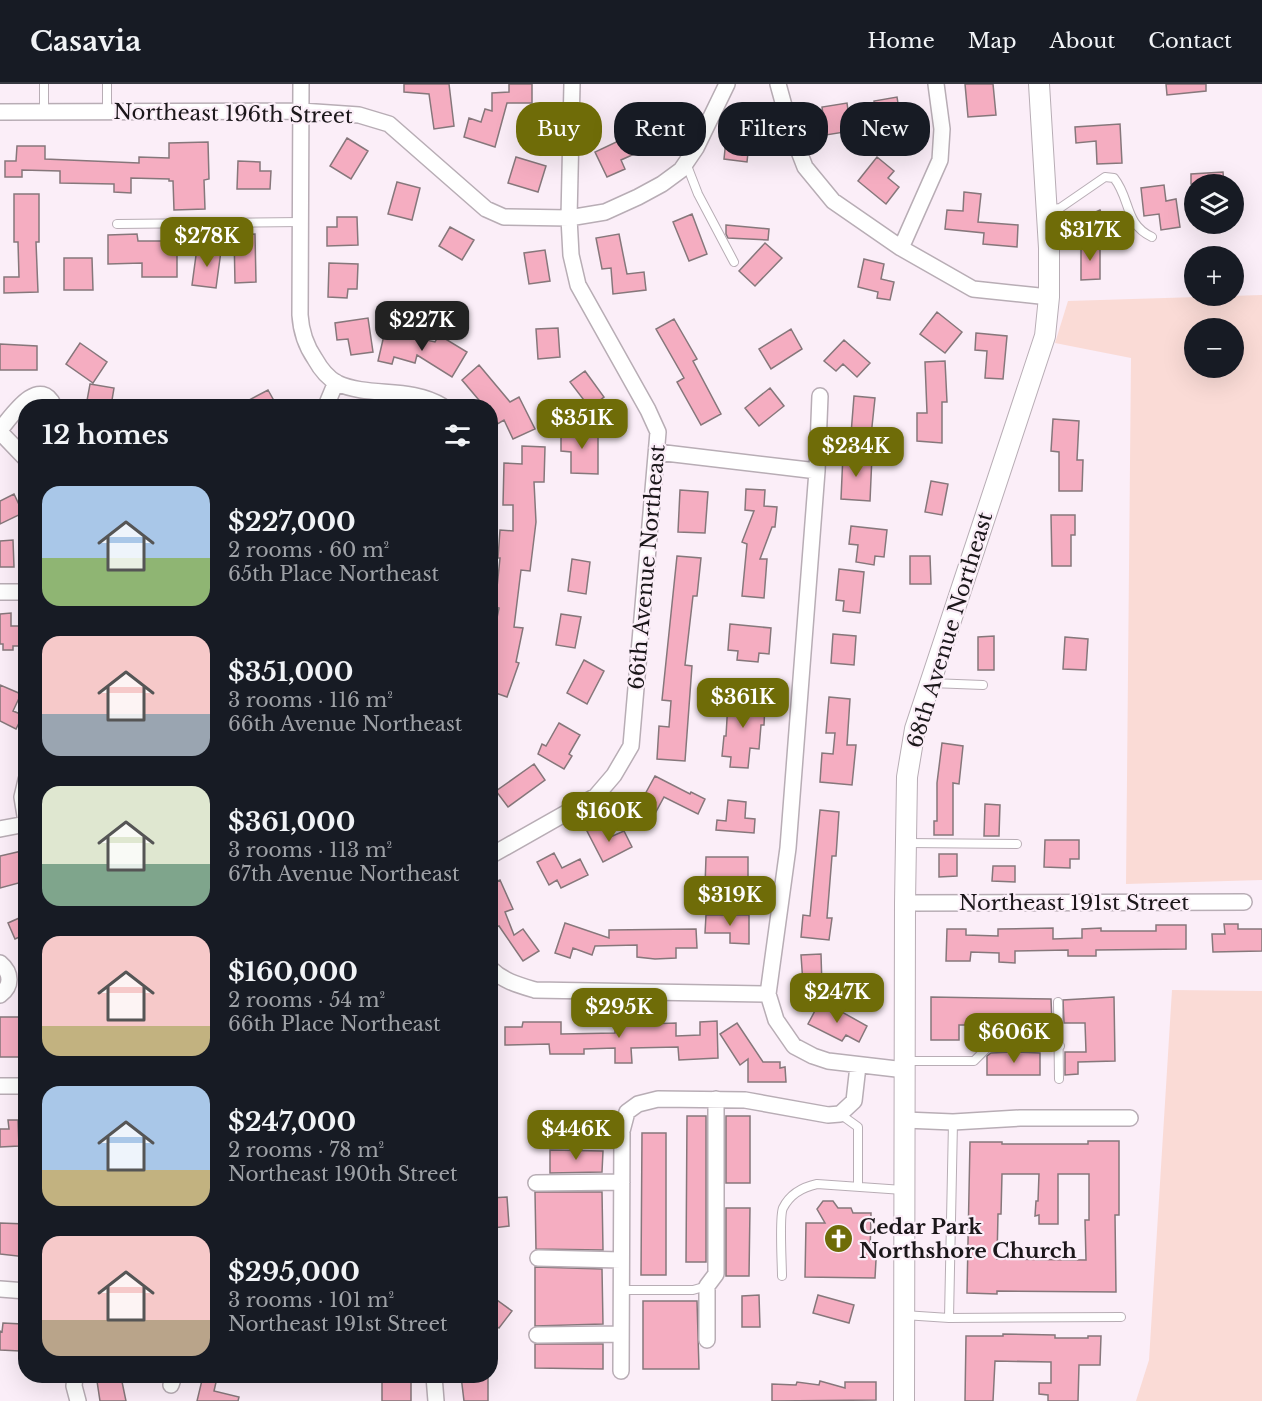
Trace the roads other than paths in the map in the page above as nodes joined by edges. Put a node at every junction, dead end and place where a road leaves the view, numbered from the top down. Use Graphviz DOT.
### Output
graph roads {
  1 [pos="44,84"];
  2 [pos="107,84"];
  3 [pos="301,84"];
  4 [pos="572,84"];
  5 [pos="726,84"];
  6 [pos="778,84"];
  7 [pos="936,84"];
  8 [pos="1039,84"];
  9 [pos="106,111"];
  10 [pos="301,111"];
  11 [pos="0,112"];
  12 [pos="44,112"];
  13 [pos="686,163"];
  14 [pos="1046,210"];
  15 [pos="569,218"];
  16 [pos="301,222"];
  17 [pos="117,224"];
  18 [pos="1152,237"];
  19 [pos="901,248"];
  20 [pos="734,261"];
  21 [pos="1049,297"];
  22 [pos="336,382"];
  23 [pos="820,396"];
  24 [pos="27,399"];
  25 [pos="48,399"];
  26 [pos="329,399"];
  27 [pos="426,399"];
  28 [pos="18,408"];
  29 [pos="0,431"];
  30 [pos="18,447"];
  31 [pos="657,453"];
  32 [pos="817,471"];
  33 [pos="0,592"];
  34 [pos="18,592"];
  35 [pos="930,683"];
  36 [pos="982,685"];
  37 [pos="18,825"];
  38 [pos="0,829"];
  39 [pos="906,843"];
  40 [pos="1017,844"];
  41 [pos="498,852"];
  42 [pos="1244,902"];
  43 [pos="905,903"];
  44 [pos="0,963"];
  45 [pos="498,974"];
  46 [pos="768,994"];
  47 [pos="0,995"];
  48 [pos="1058,1002"];
  49 [pos="1060,1046"];
  50 [pos="858,1066"];
  51 [pos="905,1066"];
  52 [pos="1059,1079"];
  53 [pos="0,1086"];
  54 [pos="18,1086"];
  55 [pos="716,1099"];
  56 [pos="840,1114"];
  57 [pos="1130,1118"];
  58 [pos="905,1120"];
  59 [pos="953,1122"];
  60 [pos="540,1137"];
  61 [pos="622,1137"];
  62 [pos="622,1182"];
  63 [pos="536,1183"];
  64 [pos="858,1185"];
  65 [pos="904,1190"];
  66 [pos="538,1258"];
  67 [pos="621,1260"];
  68 [pos="782,1276"];
  69 [pos="706,1286"];
  70 [pos="0,1289"];
  71 [pos="18,1290"];
  72 [pos="621,1290"];
  73 [pos="904,1316"];
  74 [pos="1121,1317"];
  75 [pos="949,1318"];
  76 [pos="621,1334"];
  77 [pos="537,1335"];
  78 [pos="707,1340"];
  79 [pos="621,1371"];
  80 [pos="74,1383"];
  81 [pos="435,1383"];
  82 [pos="78,1401"];
  83 [pos="436,1401"];
  84 [pos="904,1401"];
  1 -- 12 [label="lane"];
  2 -- 9 [label="lane"];
  3 -- 10 [label="street"];
  4 -- 15 [label="street, 66th Avenue Northeast"];
  5 -- 13 [label="street, Northeast 196th Street"];
  6 -- 19 [label="street"];
  7 -- 19 [label="street"];
  8 -- 14 [label="street, 68th Avenue Northeast"];
  9 -- 10 [label="street, Northeast 196th Street"];
  9 -- 12 [label="street, Northeast 196th Street"];
  10 -- 15 [label="street, Northeast 196th Street"];
  10 -- 16 [label="street"];
  11 -- 12 [label="street, Northeast 196th Street"];
  13 -- 15 [label="street, Northeast 196th Street"];
  13 -- 20 [label="lane"];
  14 -- 18 [label="lane"];
  14 -- 21 [label="street, 68th Avenue Northeast"];
  15 -- 31 [label="street, 66th Avenue Northeast"];
  16 -- 17 [label="lane"];
  16 -- 22 [label="street"];
  19 -- 21 [label="street"];
  21 -- 35 [label="street, 68th Avenue Northeast"];
  22 -- 26 [label="street"];
  22 -- 27 [label="street"];
  23 -- 32 [label="street"];
  24 -- 25 [label="street"];
  28 -- 29 [label="street"];
  29 -- 30 [label="street"];
  31 -- 32 [label="street"];
  31 -- 41 [label="street, 66th Avenue Northeast"];
  32 -- 46 [label="street"];
  33 -- 34 [label="street"];
  35 -- 36 [label="lane"];
  35 -- 39 [label="street, 68th Avenue Northeast"];
  37 -- 38 [label="street"];
  39 -- 40 [label="lane"];
  39 -- 43 [label="street, 68th Avenue Northeast"];
  42 -- 43 [label="street, Northeast 191st Street"];
  43 -- 51 [label="street, 68th Avenue Northeast"];
  44 -- 47 [label="street"];
  45 -- 46 [label="street"];
  46 -- 50 [label="street"];
  48 -- 49 [label="lane"];
  49 -- 51 [label="lane"];
  49 -- 52 [label="lane"];
  50 -- 51 [label="street"];
  50 -- 56 [label="street"];
  51 -- 58 [label="street, 68th Avenue Northeast"];
  53 -- 54 [label="street"];
  55 -- 56 [label="street"];
  55 -- 61 [label="street"];
  55 -- 69 [label="street"];
  56 -- 64 [label="lane"];
  57 -- 59 [label="street"];
  58 -- 59 [label="street"];
  58 -- 65 [label="street, 68th Avenue Northeast"];
  59 -- 75 [label="lane"];
  60 -- 61 [label="lane"];
  61 -- 62 [label="street"];
  62 -- 63 [label="street"];
  62 -- 67 [label="street"];
  64 -- 65 [label="lane"];
  64 -- 68 [label="lane"];
  65 -- 73 [label="street, 68th Avenue Northeast"];
  66 -- 67 [label="street"];
  67 -- 72 [label="street"];
  69 -- 72 [label="lane"];
  69 -- 78 [label="street"];
  70 -- 71 [label="street"];
  72 -- 76 [label="street"];
  73 -- 75 [label="lane"];
  73 -- 84 [label="street, 68th Avenue Northeast"];
  74 -- 75 [label="lane"];
  76 -- 77 [label="street"];
  76 -- 79 [label="street"];
  80 -- 82 [label="street"];
  81 -- 83 [label="street"];
}
